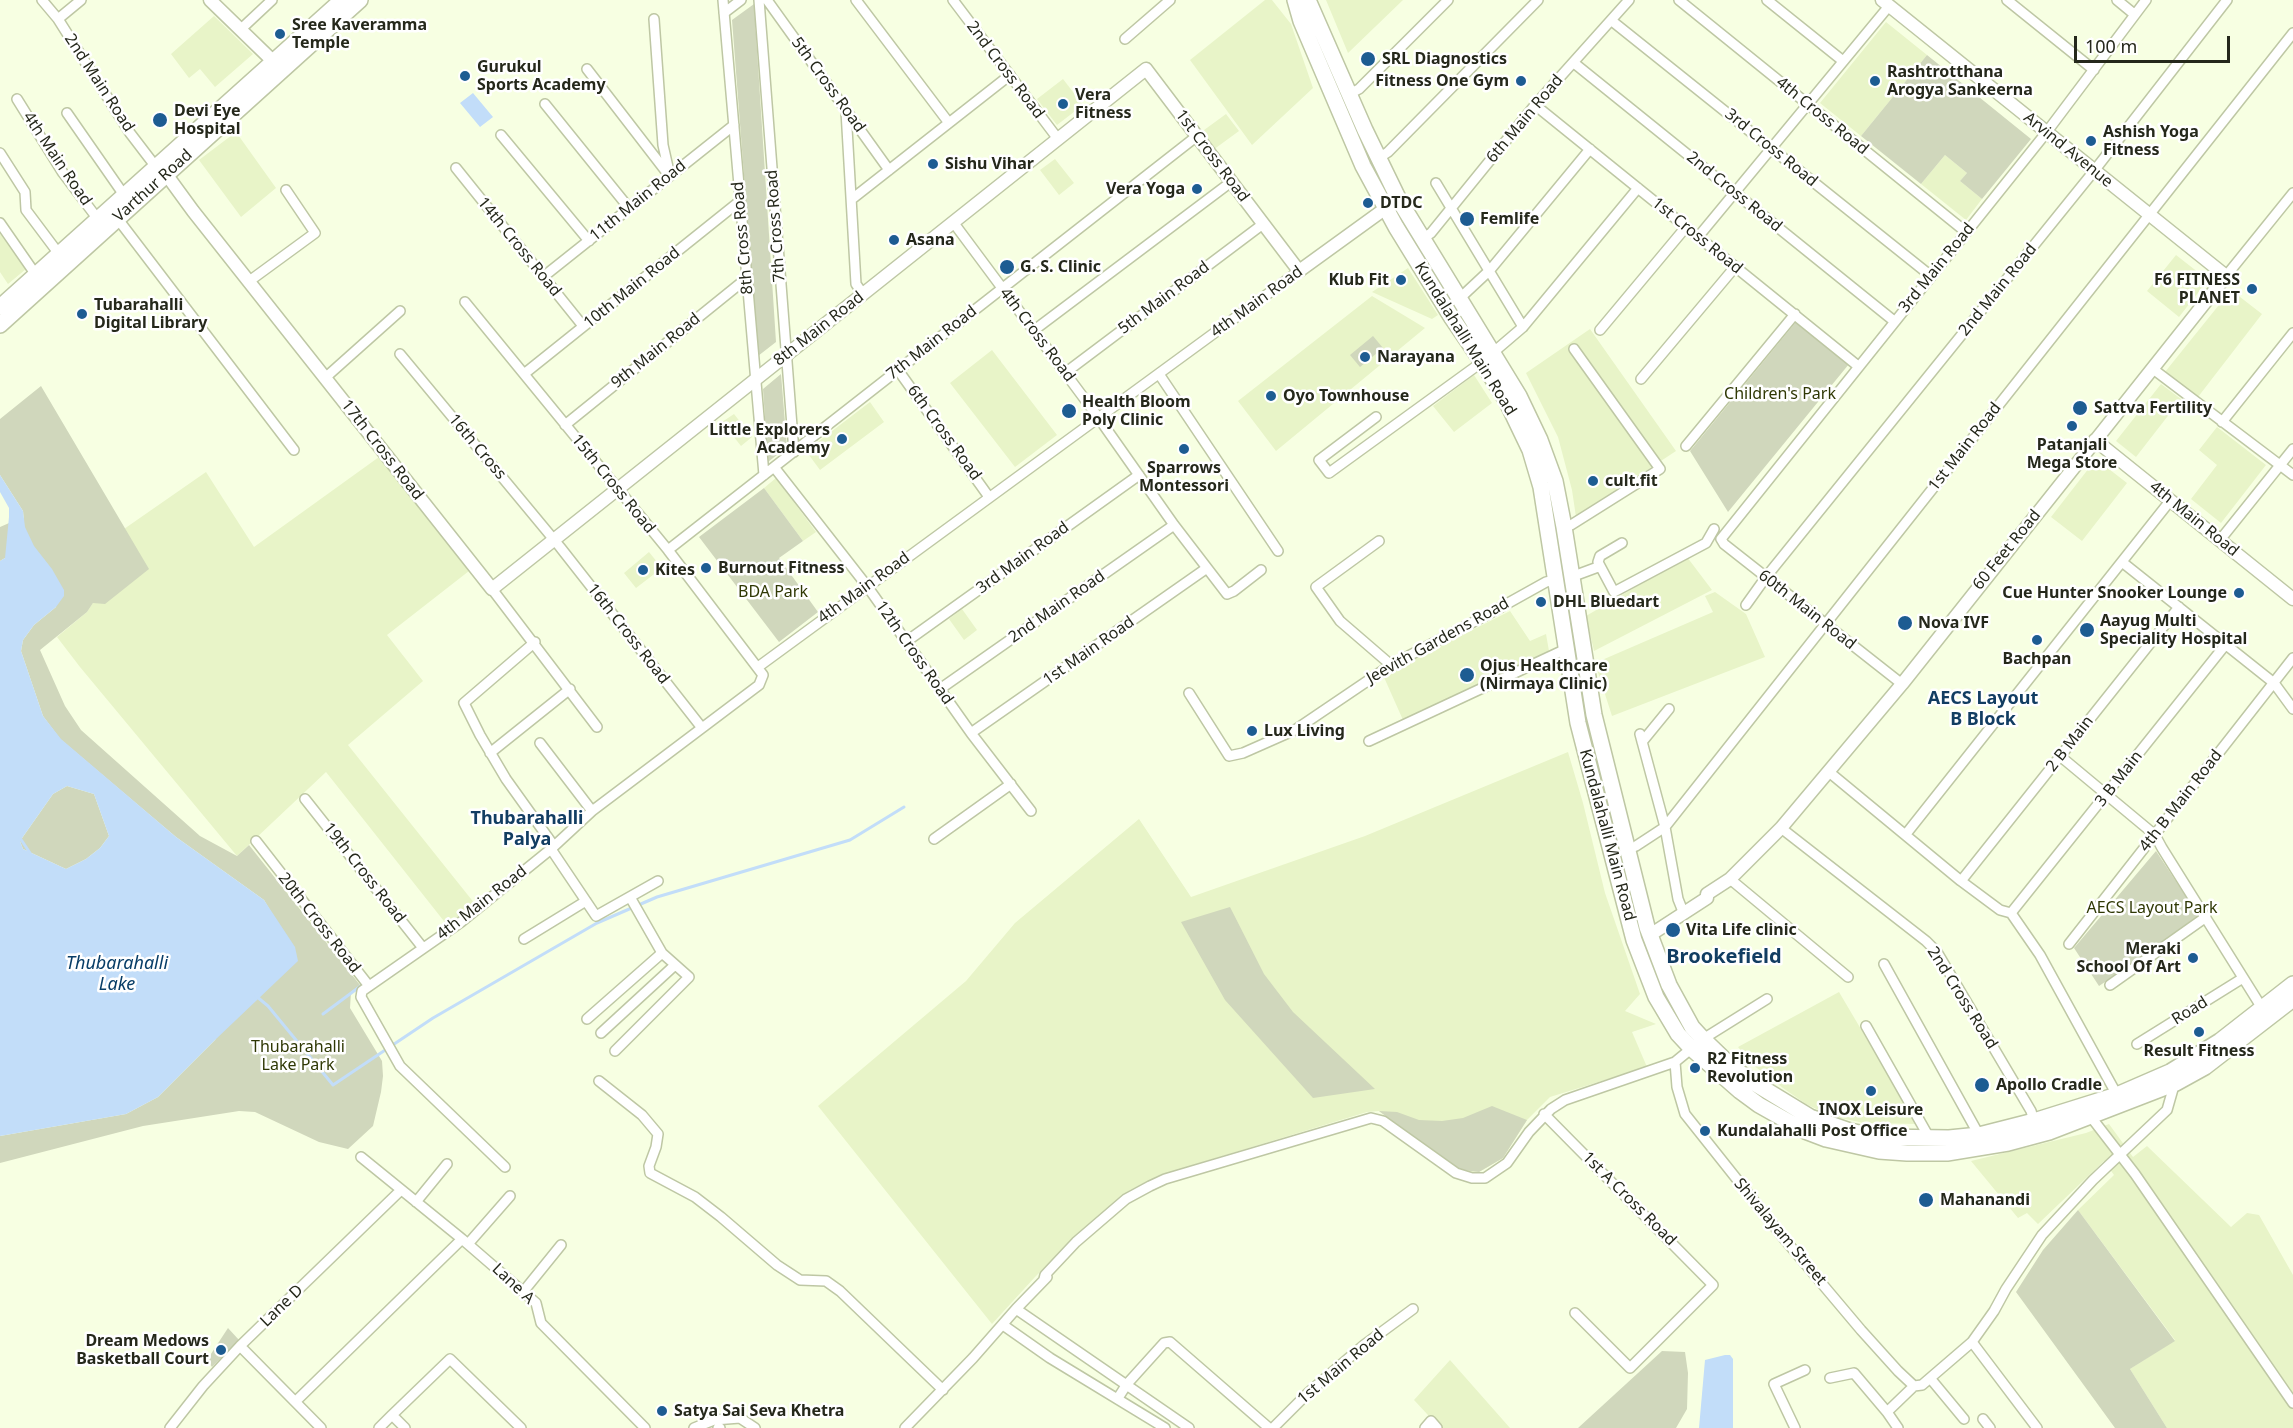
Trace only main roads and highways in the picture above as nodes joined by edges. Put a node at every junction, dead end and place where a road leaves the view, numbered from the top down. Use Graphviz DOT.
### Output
graph roads {
  1 [pos="342,0"];
  2 [pos="360,0"];
  3 [pos="1295,0"];
  4 [pos="1308,0"];
  5 [pos="278,66"];
  6 [pos="161,170"];
  7 [pos="2,300"];
  8 [pos="0,325"];
  9 [pos="1487,358"];
  10 [pos="2293,984"];
  11 [pos="2293,999"];
  12 [pos="1697,1044"];
  13 [pos="2173,1078"];
  1 -- 5 [label="main road, Varthur Road"];
  2 -- 5 [label="main road, Varthur Road"];
  3 -- 9 [label="main road, Kundalahalli Main Road"];
  4 -- 9 [label="main road, Kundalahalli Main Road"];
  5 -- 6 [label="main road, Varthur Road"];
  6 -- 7 [label="main road, Varthur Road"];
  6 -- 8 [label="main road, Varthur Road"];
  9 -- 12 [label="main road, Kundalahalli Main Road"];
  9 -- 12 [label="main road, Kundalahalli Main Road"];
  10 -- 13 [label="main road, Kundalahalli Main Road"];
  11 -- 13 [label="main road, Kundalahalli Main Road"];
  12 -- 13 [label="main road, Kundalahalli Main Road"];
  12 -- 13 [label="main road, Kundalahalli Main Road"];
}
